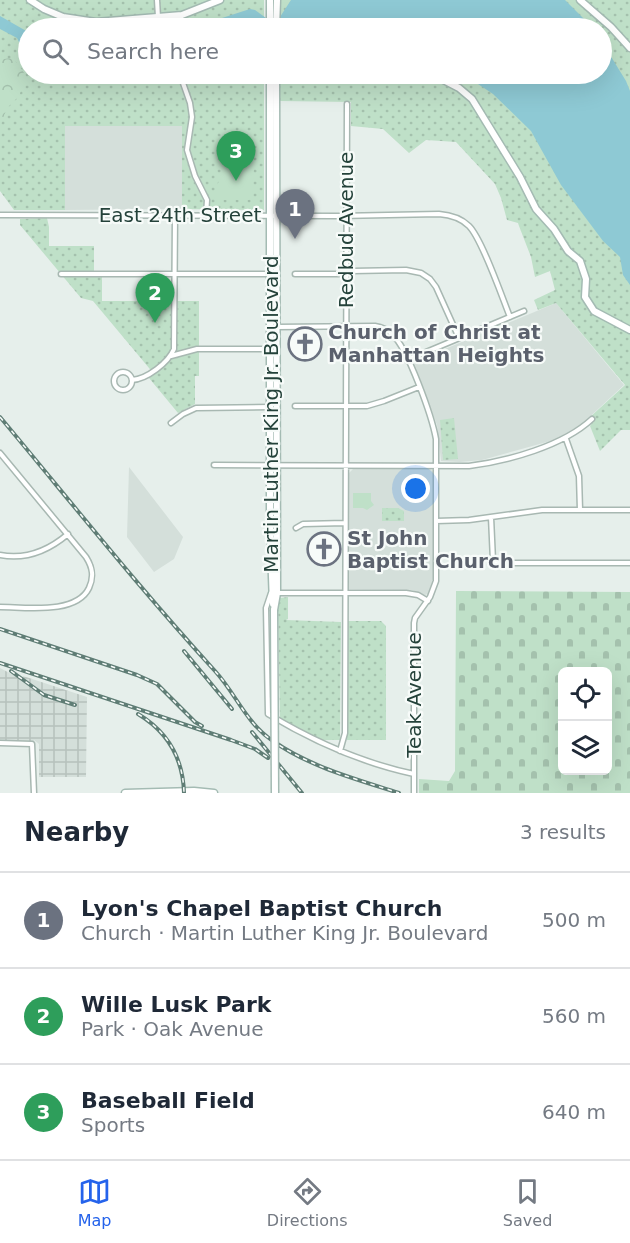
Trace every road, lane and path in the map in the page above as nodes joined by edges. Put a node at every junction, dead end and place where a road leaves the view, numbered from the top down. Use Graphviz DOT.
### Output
graph roads {
  1 [pos="30,0"];
  2 [pos="157,0"];
  3 [pos="220,0"];
  4 [pos="270,0"];
  5 [pos="277,0"];
  6 [pos="580,0"];
  7 [pos="71,18"];
  8 [pos="158,18"];
  9 [pos="270,18"];
  10 [pos="276,18"];
  11 [pos="601,18"];
  12 [pos="612,28"];
  13 [pos="630,48"];
  14 [pos="183,84"];
  15 [pos="270,84"];
  16 [pos="276,84"];
  17 [pos="451,84"];
  18 [pos="346,104"];
  19 [pos="0,215"];
  20 [pos="175,215"];
  21 [pos="206,215"];
  22 [pos="274,215"];
  23 [pos="345,215"];
  24 [pos="345,272"];
  25 [pos="61,274"];
  26 [pos="175,274"];
  27 [pos="274,274"];
  28 [pos="295,274"];
  29 [pos="524,311"];
  30 [pos="510,317"];
  31 [pos="346,326"];
  32 [pos="270,327"];
  33 [pos="278,327"];
  34 [pos="630,330"];
  35 [pos="459,338"];
  36 [pos="274,349"];
  37 [pos="171,356"];
  38 [pos="408,360"];
  39 [pos="132,380"];
  40 [pos="419,387"];
  41 [pos="295,406"];
  42 [pos="273,407"];
  43 [pos="345,407"];
  44 [pos="592,419"];
  45 [pos="171,423"];
  46 [pos="566,439"];
  47 [pos="1,455"];
  48 [pos="214,465"];
  49 [pos="274,465"];
  50 [pos="345,465"];
  51 [pos="436,466"];
  52 [pos="580,510"];
  53 [pos="630,510"];
  54 [pos="491,517"];
  55 [pos="436,521"];
  56 [pos="345,523"];
  57 [pos="296,528"];
  58 [pos="68,534"];
  59 [pos="0,555"];
  60 [pos="630,562"];
  61 [pos="274,593"];
  62 [pos="344,594"];
  63 [pos="428,602"];
  64 [pos="0,607"];
  65 [pos="0,743"];
  66 [pos="340,751"];
  67 [pos="414,774"];
  68 [pos="34,793"];
  69 [pos="125,793"];
  70 [pos="214,793"];
  71 [pos="275,793"];
  72 [pos="414,793"];
  1 -- 7 [label="main road"];
  2 -- 8 [label="street"];
  3 -- 8 [label="main road"];
  4 -- 9 [label="main road"];
  5 -- 10 [label="main road"];
  6 -- 11 [label="main road"];
  12 -- 13 [label="main road"];
  14 -- 21 [label="street"];
  15 -- 22 [label="main road, Martin Luther King Jr. Boulevard"];
  16 -- 22 [label="main road, Martin Luther King Jr. Boulevard"];
  17 -- 34 [label="main road"];
  18 -- 23 [label="street, Redbud Avenue"];
  19 -- 20 [label="street, East 24th Street"];
  20 -- 21 [label="street, East 24th Street"];
  20 -- 26 [label="street"];
  21 -- 22 [label="street, East 24th Street"];
  22 -- 23 [label="street, East 24th Street"];
  22 -- 27 [label="main road, Martin Luther King Jr. Boulevard"];
  23 -- 24 [label="street, Redbud Avenue"];
  23 -- 30 [label="street, East 24th Street"];
  24 -- 28 [label="street"];
  24 -- 31 [label="street, Redbud Avenue"];
  24 -- 35 [label="street"];
  25 -- 26 [label="street"];
  26 -- 27 [label="street"];
  26 -- 37 [label="street"];
  27 -- 32 [label="main road, Martin Luther King Jr. Boulevard"];
  27 -- 33 [label="main road, Martin Luther King Jr. Boulevard"];
  29 -- 30 [label="street"];
  30 -- 35 [label="street"];
  31 -- 33 [label="street"];
  31 -- 38 [label="street"];
  31 -- 43 [label="street, Redbud Avenue"];
  32 -- 33 [label="street"];
  32 -- 36 [label="main road, Martin Luther King Jr. Boulevard"];
  33 -- 36 [label="main road, Martin Luther King Jr. Boulevard"];
  35 -- 38 [label="street"];
  36 -- 37 [label="street"];
  36 -- 42 [label="main road, Martin Luther King Jr. Boulevard"];
  37 -- 39 [label="street"];
  38 -- 40 [label="street"];
  39 -- 39 [label="street"];
  40 -- 43 [label="street"];
  40 -- 51 [label="street"];
  41 -- 43 [label="street"];
  42 -- 45 [label="street"];
  42 -- 49 [label="main road, Martin Luther King Jr. Boulevard"];
  43 -- 50 [label="street, Redbud Avenue"];
  44 -- 46 [label="street"];
  46 -- 51 [label="street"];
  46 -- 52 [label="street"];
  47 -- 58 [label="street"];
  48 -- 49 [label="street"];
  49 -- 50 [label="street"];
  49 -- 61 [label="main road, Martin Luther King Jr. Boulevard"];
  50 -- 51 [label="street"];
  50 -- 56 [label="street, Redbud Avenue"];
  51 -- 55 [label="street"];
  52 -- 53 [label="street"];
  52 -- 54 [label="street"];
  54 -- 55 [label="street"];
  54 -- 60 [label="street"];
  55 -- 63 [label="street, Teak Avenue"];
  56 -- 57 [label="street"];
  56 -- 62 [label="street, Redbud Avenue"];
  58 -- 59 [label="street"];
  58 -- 64 [label="street"];
  61 -- 62 [label="street"];
  61 -- 66 [label="street"];
  61 -- 71 [label="main road, Martin Luther King Jr. Boulevard, bridge"];
  62 -- 63 [label="street"];
  62 -- 66 [label="street, Redbud Avenue"];
  63 -- 67 [label="street, Teak Avenue"];
  65 -- 68 [label="street"];
  66 -- 67 [label="street"];
  67 -- 72 [label="street, Teak Avenue"];
  69 -- 70 [label="main road"];
}
